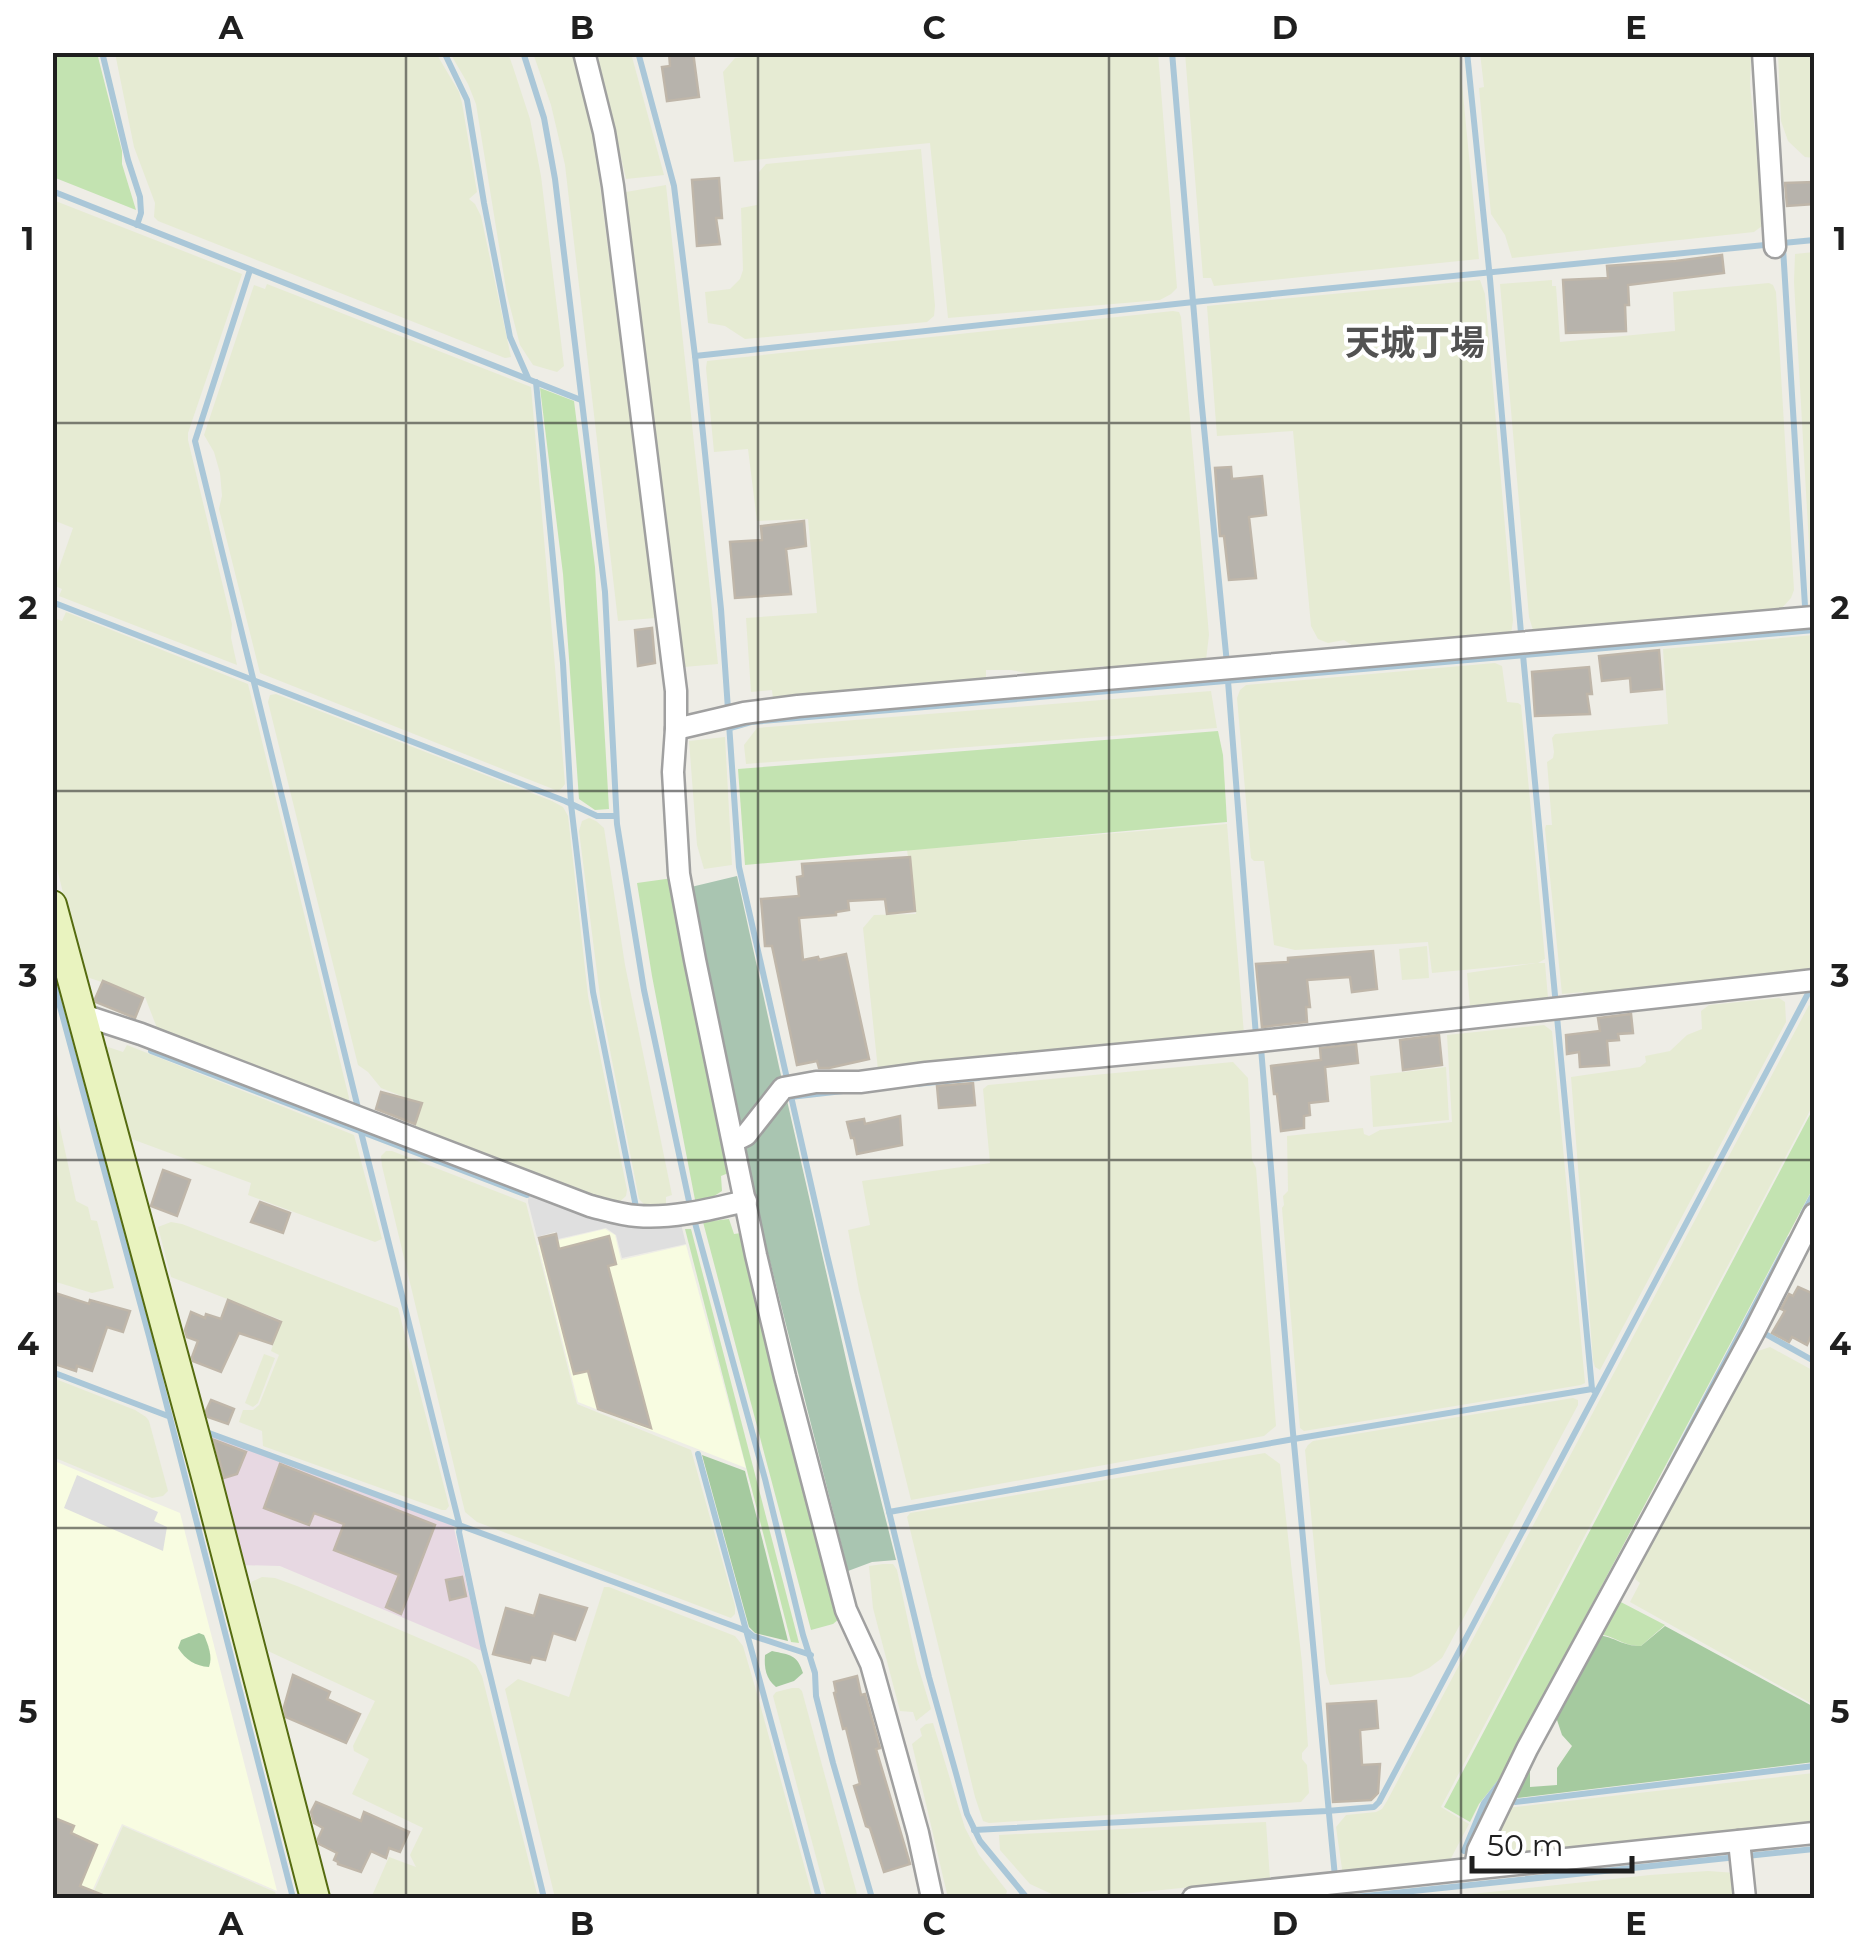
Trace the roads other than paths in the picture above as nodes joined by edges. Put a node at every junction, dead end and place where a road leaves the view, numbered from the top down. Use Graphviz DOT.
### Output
graph roads {
  1 [pos="584,52"];
  2 [pos="1762,52"];
  3 [pos="1775,244"];
  4 [pos="1814,618"];
  5 [pos="676,729"];
  6 [pos="52,905"];
  7 [pos="1812,980"];
  8 [pos="69,998"];
  9 [pos="734,1141"];
  10 [pos="746,1201"];
  11 [pos="1814,1214"];
  12 [pos="1814,1833"];
  13 [pos="1740,1852"];
  14 [pos="1474,1868"];
  15 [pos="314,1898"];
  16 [pos="932,1898"];
  17 [pos="1193,1898"];
  18 [pos="1745,1898"];
  1 -- 5 [label="street"];
  2 -- 3 [label="street"];
  4 -- 5 [label="street"];
  5 -- 9 [label="street"];
  6 -- 8 [label="street"];
  7 -- 9 [label="street"];
  8 -- 10 [label="street"];
  8 -- 15 [label="street"];
  9 -- 10 [label="street"];
  10 -- 16 [label="street"];
  11 -- 14 [label="street"];
  12 -- 13 [label="street"];
  13 -- 14 [label="street"];
  13 -- 18 [label="street"];
  14 -- 17 [label="street"];
}
